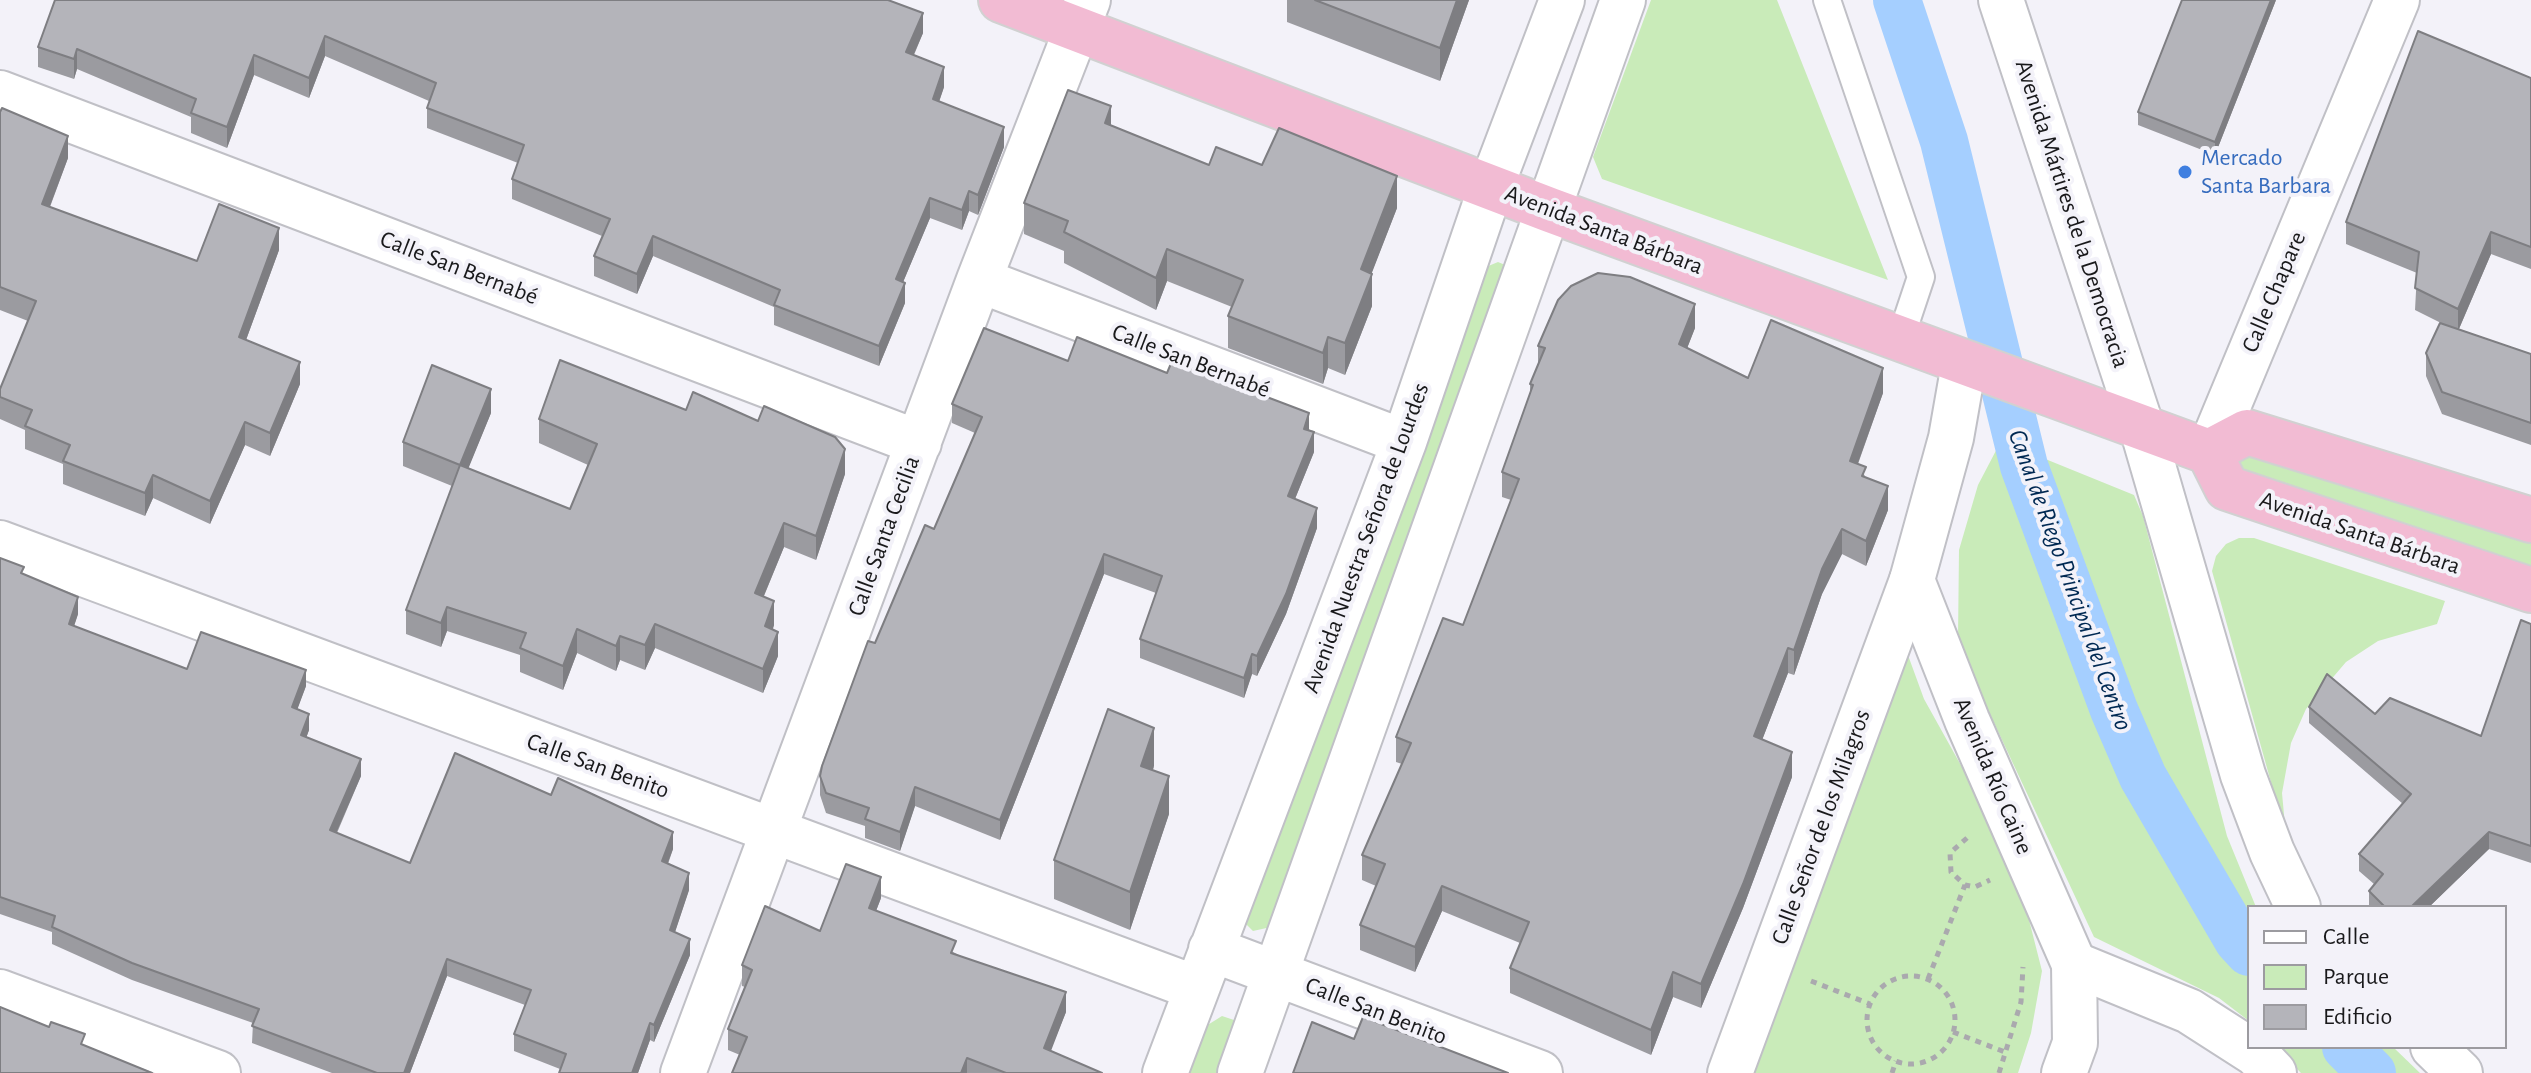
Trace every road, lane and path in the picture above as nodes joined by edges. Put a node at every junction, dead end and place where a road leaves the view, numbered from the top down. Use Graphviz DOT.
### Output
graph roads {
  1 [pos="1001,0"];
  2 [pos="1562,0"];
  3 [pos="1623,0"];
  4 [pos="1827,0"];
  5 [pos="2001,0"];
  6 [pos="2397,0"];
  7 [pos="1082,14"];
  8 [pos="0,93"];
  9 [pos="1491,187"];
  10 [pos="1550,210"];
  11 [pos="979,280"];
  12 [pos="1900,340"];
  13 [pos="1974,368"];
  14 [pos="2142,428"];
  15 [pos="1404,442"];
  16 [pos="919,443"];
  17 [pos="2209,452"];
  18 [pos="2531,520"];
  19 [pos="0,543"];
  20 [pos="1912,580"];
  21 [pos="2531,590"];
  22 [pos="1967,824"];
  23 [pos="774,832"];
  24 [pos="1985,864"];
  25 [pos="1992,878"];
  26 [pos="1965,885"];
  27 [pos="1996,890"];
  28 [pos="2297,905"];
  29 [pos="2022,957"];
  30 [pos="2074,964"];
  31 [pos="1204,969"];
  32 [pos="1276,973"];
  33 [pos="1807,979"];
  34 [pos="1928,979"];
  35 [pos="0,992"];
  36 [pos="1870,1004"];
  37 [pos="1953,1032"];
  38 [pos="2247,1048"];
  39 [pos="2248,1049"];
  40 [pos="2435,1049"];
  41 [pos="2005,1052"];
  42 [pos="1896,1061"];
  43 [pos="218,1073"];
  44 [pos="683,1073"];
  45 [pos="1165,1073"];
  46 [pos="1240,1073"];
  47 [pos="1540,1073"];
  48 [pos="1730,1073"];
  49 [pos="1892,1073"];
  50 [pos="1999,1073"];
  51 [pos="2064,1073"];
  52 [pos="2274,1073"];
  53 [pos="2460,1073"];
  1 -- 7 [label="highway, Avenida Santa Bárbara"];
  2 -- 9 [label="street, Avenida Nuestra Señora de Lourdes"];
  3 -- 10 [label="street"];
  4 -- 12 [label="lane"];
  5 -- 14 [label="street, Avenida Mártires de la Democracia"];
  6 -- 17 [label="street, Calle Chapare"];
  7 -- 9 [label="highway, Avenida Santa Bárbara"];
  7 -- 11 [label="street, Calle Santa Cecilia"];
  8 -- 16 [label="street, Calle San Bernabé"];
  9 -- 10 [label="highway, Avenida Santa Bárbara"];
  9 -- 15 [label="street, Avenida Nuestra Señora de Lourdes"];
  10 -- 12 [label="highway, Avenida Santa Bárbara"];
  10 -- 32 [label="street"];
  11 -- 15 [label="street, Calle San Bernabé"];
  11 -- 16 [label="street, Calle Santa Cecilia"];
  12 -- 13 [label="highway, Avenida Santa Bárbara"];
  13 -- 14 [label="highway, Avenida Santa Bárbara"];
  13 -- 20 [label="street"];
  14 -- 17 [label="highway, Avenida Santa Bárbara"];
  14 -- 28 [label="street"];
  15 -- 31 [label="street, Avenida Nuestra Señora de Lourdes"];
  16 -- 23 [label="street, Calle Santa Cecilia"];
  17 -- 18 [label="highway"];
  17 -- 21 [label="highway, Avenida Santa Bárbara"];
  19 -- 23 [label="street, Calle San Benito"];
  20 -- 30 [label="street, Avenida Río Caine"];
  20 -- 48 [label="street, Calle Señor de los Milagros"];
  22 -- 26 [label="path"];
  23 -- 31 [label="street, Calle San Benito"];
  23 -- 44 [label="street, Calle Santa Cecilia"];
  24 -- 25 [label="path"];
  25 -- 26 [label="path"];
  25 -- 27 [label="path"];
  26 -- 34 [label="path"];
  29 -- 41 [label="path"];
  30 -- 38 [label="street"];
  30 -- 51 [label="street"];
  31 -- 32 [label="street, Calle San Benito"];
  31 -- 45 [label="street, Avenida Nuestra Señora de Lourdes"];
  32 -- 46 [label="street"];
  32 -- 47 [label="street, Calle San Benito"];
  33 -- 36 [label="path"];
  34 -- 36 [label="path"];
  34 -- 37 [label="path"];
  35 -- 43 [label="street"];
  36 -- 42 [label="path"];
  37 -- 41 [label="path"];
  37 -- 42 [label="path"];
  39 -- 52 [label="street"];
  40 -- 53 [label="street"];
  41 -- 50 [label="path"];
  42 -- 49 [label="path"];
}
